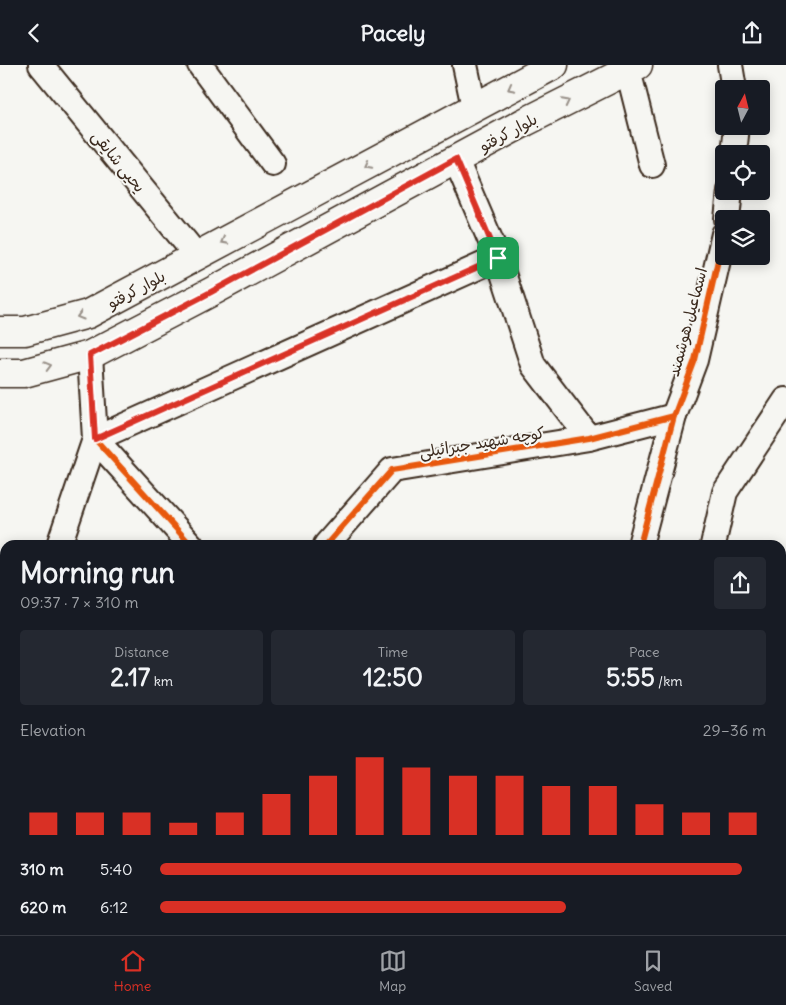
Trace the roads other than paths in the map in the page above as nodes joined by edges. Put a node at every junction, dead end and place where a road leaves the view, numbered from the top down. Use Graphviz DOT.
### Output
graph roads {
  1 [pos="41,65"];
  2 [pos="200,65"];
  3 [pos="465,65"];
  4 [pos="554,65"];
  5 [pos="730,65"];
  6 [pos="633,68"];
  7 [pos="732,80"];
  8 [pos="474,107"];
  9 [pos="456,159"];
  10 [pos="273,164"];
  11 [pos="652,165"];
  12 [pos="197,256"];
  13 [pos="498,258"];
  14 [pos="717,265"];
  15 [pos="0,331"];
  16 [pos="90,355"];
  17 [pos="0,373"];
  18 [pos="786,399"];
  19 [pos="674,415"];
  20 [pos="589,438"];
  21 [pos="95,439"];
  22 [pos="61,540"];
  23 [pos="186,540"];
  24 [pos="330,540"];
  25 [pos="641,540"];
  26 [pos="714,540"];
  1 -- 12 [label="street, یحیی شایقی"];
  2 -- 10 [label="street"];
  3 -- 8 [label="street"];
  4 -- 8 [label="main road, بلوار کرفتو, one-way"];
  5 -- 7 [label="street"];
  9 -- 6 [label="main road, بلوار کرفتو, one-way"];
  6 -- 11 [label="street"];
  8 -- 12 [label="main road, بلوار کرفتو, one-way"];
  9 -- 13 [label="street"];
  9 -- 16 [label="main road, بلوار کرفتو"];
  12 -- 15 [label="main road, بلوار کرفتو, one-way"];
  13 -- 20 [label="street"];
  13 -- 21 [label="street"];
  14 -- 19 [label="street, اسماعیل هوشمند"];
  17 -- 16 [label="main road, بلوار کرفتو, one-way"];
  16 -- 21 [label="street"];
  18 -- 26 [label="street"];
  19 -- 20 [label="street, کوچه شهید جبرائیلی"];
  19 -- 25 [label="street, اسماعیل هوشمند"];
  20 -- 24 [label="street, کوچه شهید جبرائیلی"];
  21 -- 22 [label="street"];
  21 -- 23 [label="street"];
}
